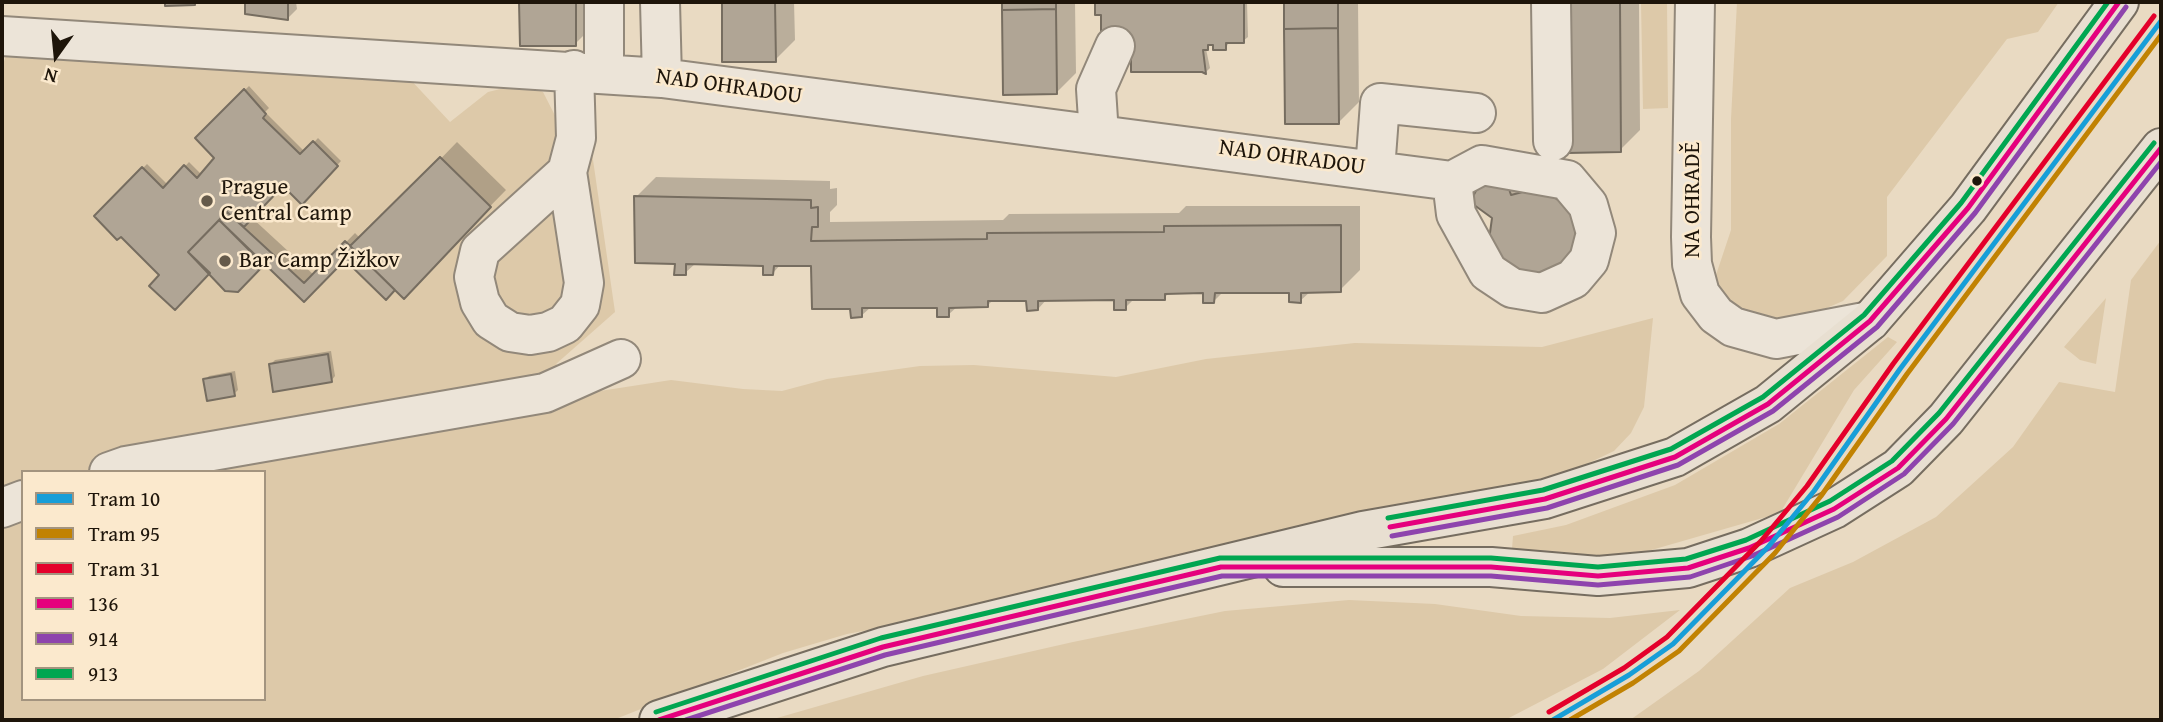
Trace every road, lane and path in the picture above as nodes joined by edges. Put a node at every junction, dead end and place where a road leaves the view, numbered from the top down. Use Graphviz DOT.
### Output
graph roads {
  1 [pos="604,2"];
  2 [pos="660,2"];
  3 [pos="1551,2"];
  4 [pos="1695,2"];
  5 [pos="2119,2"];
  6 [pos="2,36"];
  7 [pos="1115,46"];
  8 [pos="589,71"];
  9 [pos="662,78"];
  10 [pos="1476,113"];
  11 [pos="1099,135"];
  12 [pos="1553,141"];
  13 [pos="2161,148"];
  14 [pos="1375,170"];
  15 [pos="567,172"];
  16 [pos="1452,181"];
  17 [pos="1870,321"];
  18 [pos="621,359"];
  19 [pos="115,470"];
  20 [pos="21,501"];
  21 [pos="2,508"];
  22 [pos="1221,567"];
  23 [pos="659,720"];
  1 -- 8 [label="street"];
  2 -- 9 [label="street"];
  3 -- 12 [label="street"];
  4 -- 17 [label="street, NA OHRADĚ"];
  5 -- 17 [label="main road"];
  6 -- 8 [label="street, NAD OHRADOU"];
  7 -- 11 [label="street"];
  8 -- 9 [label="street, NAD OHRADOU"];
  8 -- 15 [label="street"];
  9 -- 11 [label="street, NAD OHRADOU"];
  10 -- 14 [label="street"];
  11 -- 14 [label="street, NAD OHRADOU"];
  13 -- 22 [label="main road"];
  14 -- 16 [label="street, NAD OHRADOU"];
  17 -- 22 [label="main road"];
  18 -- 19 [label="street"];
  20 -- 21 [label="street"];
  22 -- 23 [label="main road"];
}
